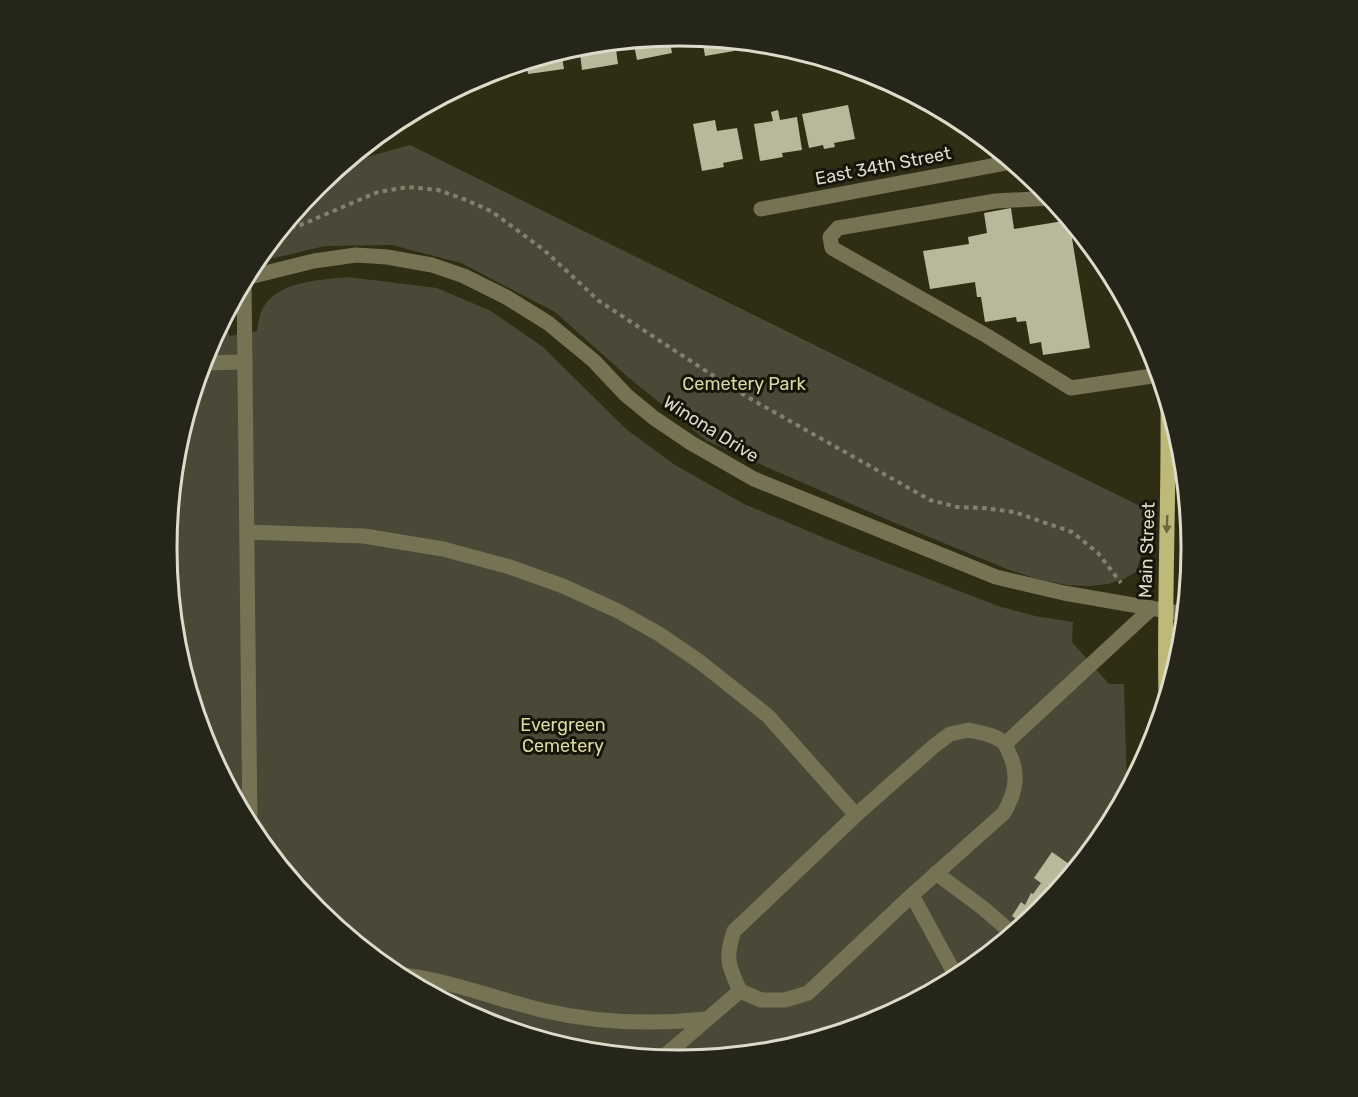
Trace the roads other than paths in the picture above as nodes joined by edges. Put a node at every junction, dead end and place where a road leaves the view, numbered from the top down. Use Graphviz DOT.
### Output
graph roads {
  1 [pos="1002,164"];
  2 [pos="1038,199"];
  3 [pos="761,209"];
  4 [pos="258,276"];
  5 [pos="245,296"];
  6 [pos="244,362"];
  7 [pos="213,363"];
  8 [pos="1150,376"];
  9 [pos="1168,437"];
  10 [pos="248,532"];
  11 [pos="1158,609"];
  12 [pos="1177,613"];
  13 [pos="1165,675"];
  14 [pos="1005,744"];
  15 [pos="250,809"];
  16 [pos="856,815"];
  17 [pos="936,873"];
  18 [pos="912,895"];
  19 [pos="1007,929"];
  20 [pos="952,969"];
  21 [pos="423,980"];
  22 [pos="740,991"];
  23 [pos="706,1019"];
  24 [pos="671,1050"];
  1 -- 3 [label="street, East 34th Street"];
  2 -- 8 [label="street"];
  4 -- 11 [label="street, Winona Drive"];
  5 -- 6 [label="street"];
  6 -- 7 [label="street"];
  6 -- 10 [label="street"];
  9 -- 11 [label="main road, Main Street, one-way"];
  10 -- 15 [label="street"];
  10 -- 16 [label="street"];
  11 -- 12 [label="street, Winona Drive"];
  11 -- 13 [label="main road, Main Street"];
  11 -- 14 [label="street"];
  14 -- 16 [label="street"];
  14 -- 17 [label="street"];
  16 -- 22 [label="street"];
  17 -- 18 [label="street"];
  17 -- 19 [label="street"];
  18 -- 20 [label="street"];
  18 -- 22 [label="street"];
  21 -- 23 [label="street"];
  22 -- 23 [label="street"];
  23 -- 24 [label="street"];
}
